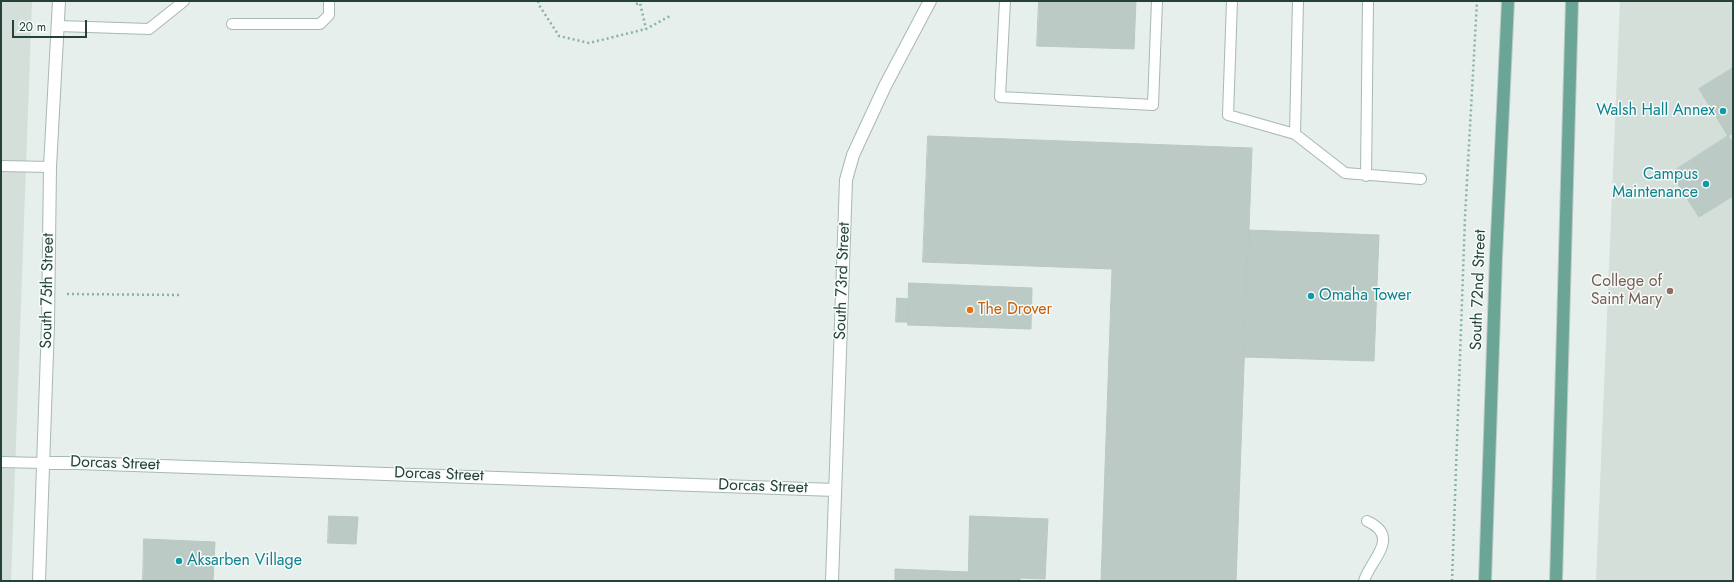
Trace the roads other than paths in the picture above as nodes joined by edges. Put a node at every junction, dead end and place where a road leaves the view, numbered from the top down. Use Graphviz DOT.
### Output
graph roads {
  1 [pos="59,1"];
  2 [pos="184,1"];
  3 [pos="329,1"];
  4 [pos="930,1"];
  5 [pos="1005,1"];
  6 [pos="1157,1"];
  7 [pos="1232,1"];
  8 [pos="1298,1"];
  9 [pos="1368,1"];
  10 [pos="1508,1"];
  11 [pos="1572,1"];
  12 [pos="232,24"];
  13 [pos="58,26"];
  14 [pos="1295,134"];
  15 [pos="1,166"];
  16 [pos="50,167"];
  17 [pos="1366,176"];
  18 [pos="1421,179"];
  19 [pos="1,462"];
  20 [pos="43,463"];
  21 [pos="835,490"];
  22 [pos="1367,521"];
  23 [pos="39,581"];
  24 [pos="832,581"];
  25 [pos="1364,581"];
  26 [pos="1486,581"];
  27 [pos="1556,581"];
  1 -- 13 [label="street, South 75th Street"];
  2 -- 13 [label="lane"];
  3 -- 12 [label="lane"];
  4 -- 21 [label="street, South 73rd Street"];
  5 -- 6 [label="lane"];
  7 -- 14 [label="lane"];
  8 -- 14 [label="lane"];
  9 -- 17 [label="lane"];
  10 -- 26 [label="main road, South 72nd Street"];
  11 -- 27 [label="main road"];
  13 -- 16 [label="street, South 75th Street"];
  14 -- 17 [label="lane"];
  15 -- 16 [label="lane"];
  16 -- 20 [label="street, South 75th Street"];
  17 -- 18 [label="lane"];
  19 -- 20 [label="lane"];
  20 -- 21 [label="street, Dorcas Street"];
  20 -- 23 [label="street, South 75th Street"];
  21 -- 24 [label="street, South 73rd Street"];
  22 -- 25 [label="lane"];
}
